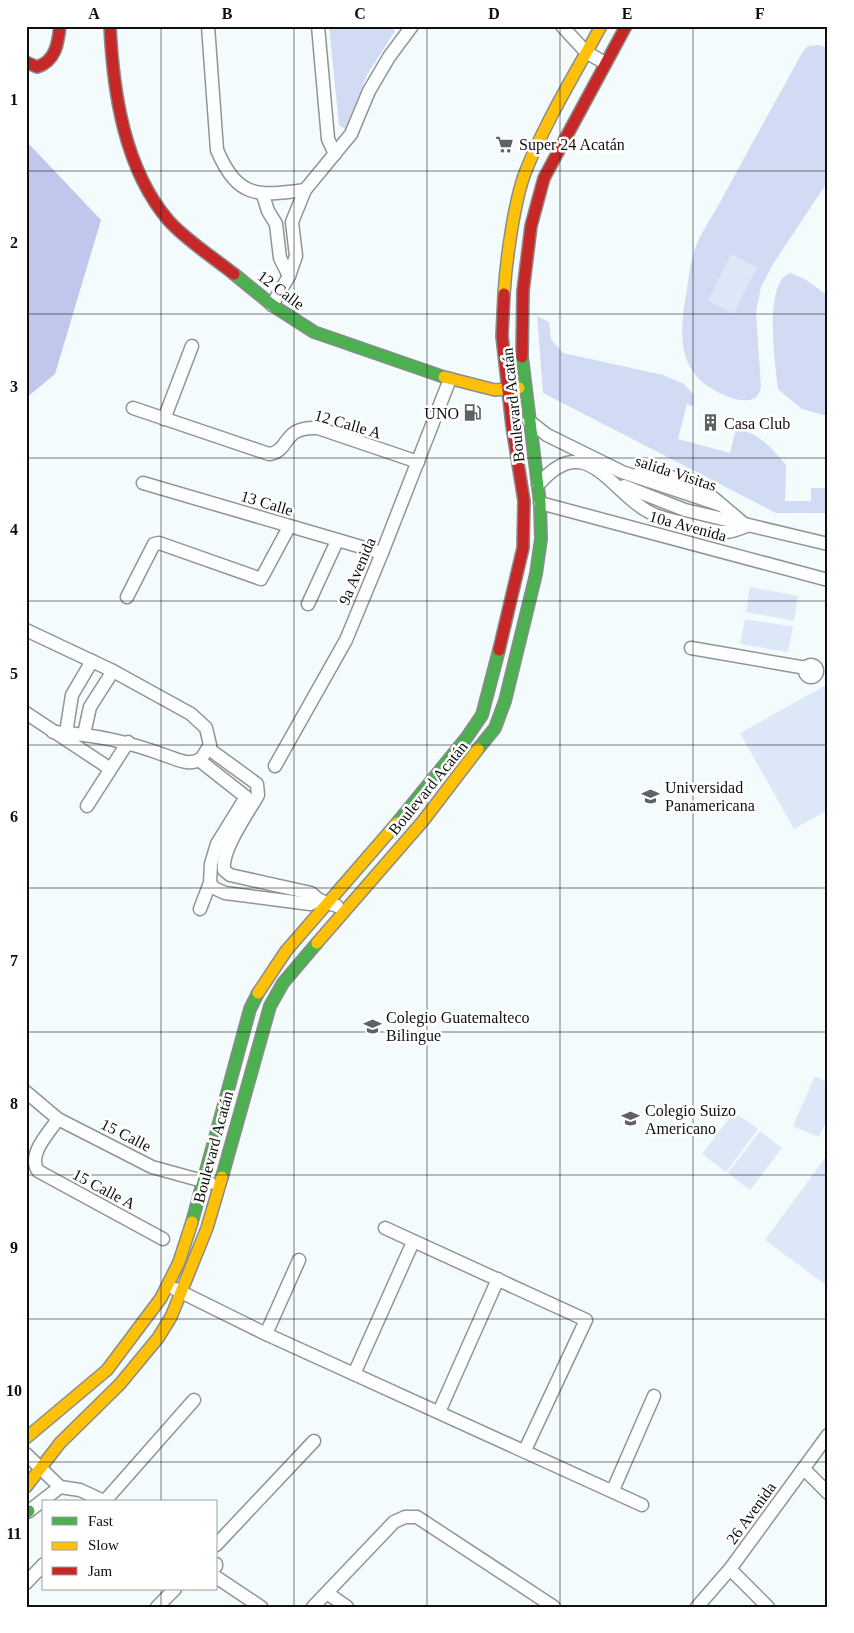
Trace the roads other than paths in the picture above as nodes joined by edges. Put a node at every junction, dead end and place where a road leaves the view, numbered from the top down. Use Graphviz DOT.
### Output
graph roads {
  1 [pos="60,26"];
  2 [pos="110,26"];
  3 [pos="208,26"];
  4 [pos="318,26"];
  5 [pos="562,26"];
  6 [pos="601,26"];
  7 [pos="626,26"];
  8 [pos="409,27"];
  9 [pos="586,52"];
  10 [pos="26,62"];
  11 [pos="605,62"];
  12 [pos="335,154"];
  13 [pos="305,190"];
  14 [pos="264,195"];
  15 [pos="292,222"];
  16 [pos="276,224"];
  17 [pos="289,276"];
  18 [pos="272,305"];
  19 [pos="192,346"];
  20 [pos="450,379"];
  21 [pos="524,388"];
  22 [pos="508,389"];
  23 [pos="132,408"];
  24 [pos="164,419"];
  25 [pos="529,421"];
  26 [pos="418,462"];
  27 [pos="618,477"];
  28 [pos="142,483"];
  29 [pos="538,485"];
  30 [pos="540,503"];
  31 [pos="747,526"];
  32 [pos="289,527"];
  33 [pos="828,536"];
  34 [pos="806,537"];
  35 [pos="337,541"];
  36 [pos="828,544"];
  37 [pos="382,553"];
  38 [pos="828,580"];
  39 [pos="126,597"];
  40 [pos="308,604"];
  41 [pos="26,630"];
  42 [pos="691,648"];
  43 [pos="92,661"];
  44 [pos="828,668"];
  45 [pos="113,671"];
  46 [pos="26,713"];
  47 [pos="59,732"];
  48 [pos="84,734"];
  49 [pos="128,742"];
  50 [pos="209,749"];
  51 [pos="199,760"];
  52 [pos="275,766"];
  53 [pos="109,768"];
  54 [pos="87,806"];
  55 [pos="221,858"];
  56 [pos="210,882"];
  57 [pos="325,901"];
  58 [pos="200,909"];
  59 [pos="345,911"];
  60 [pos="26,1092"];
  61 [pos="58,1119"];
  62 [pos="204,1182"];
  63 [pos="221,1185"];
  64 [pos="384,1228"];
  65 [pos="163,1239"];
  66 [pos="413,1242"];
  67 [pos="299,1260"];
  68 [pos="498,1280"];
  69 [pos="167,1285"];
  70 [pos="182,1293"];
  71 [pos="266,1334"];
  72 [pos="354,1374"];
  73 [pos="654,1396"];
  74 [pos="194,1400"];
  75 [pos="439,1412"];
  76 [pos="828,1435"];
  77 [pos="26,1438"];
  78 [pos="314,1441"];
  79 [pos="525,1450"];
  80 [pos="26,1454"];
  81 [pos="804,1468"];
  82 [pos="41,1469"];
  83 [pos="26,1487"];
  84 [pos="60,1487"];
  85 [pos="613,1490"];
  86 [pos="828,1493"];
  87 [pos="42,1500"];
  88 [pos="42,1500"];
  89 [pos="101,1500"];
  90 [pos="107,1500"];
  91 [pos="642,1505"];
  92 [pos="42,1508"];
  93 [pos="27,1511"];
  94 [pos="218,1543"];
  95 [pos="42,1566"];
  96 [pos="730,1569"];
  97 [pos="218,1578"];
  98 [pos="26,1583"];
  99 [pos="174,1590"];
  100 [pos="327,1593"];
  101 [pos="158,1607"];
  102 [pos="261,1607"];
  103 [pos="313,1607"];
  104 [pos="347,1607"];
  105 [pos="554,1607"];
  106 [pos="696,1607"];
  107 [pos="768,1607"];
  1 -- 10 [label="main road"];
  2 -- 18 [label="main road, 12 Calle"];
  3 -- 14 [label="street"];
  4 -- 12 [label="street"];
  5 -- 9 [label="street"];
  6 -- 9 [label="main road, Boulevard Acatán"];
  7 -- 11 [label="main road, Boulevard Acatán"];
  8 -- 12 [label="street"];
  9 -- 11 [label="street"];
  9 -- 22 [label="main road, Boulevard Acatán"];
  11 -- 21 [label="main road, Boulevard Acatán"];
  12 -- 13 [label="street"];
  13 -- 14 [label="street"];
  13 -- 15 [label="street"];
  14 -- 16 [label="street"];
  15 -- 16 [label="street"];
  15 -- 17 [label="street"];
  16 -- 17 [label="street"];
  17 -- 18 [label="street"];
  18 -- 20 [label="main road, 12 Calle"];
  19 -- 24 [label="street"];
  20 -- 22 [label="main road, 12 Calle"];
  20 -- 26 [label="street, 9a Avenida"];
  21 -- 22 [label="main road, 12 Calle"];
  21 -- 25 [label="main road, Boulevard Acatán"];
  22 -- 57 [label="main road, Boulevard Acatán"];
  23 -- 24 [label="street, 12 Calle A"];
  24 -- 26 [label="street, 12 Calle A"];
  25 -- 27 [label="street"];
  25 -- 29 [label="main road, Boulevard Acatán"];
  26 -- 37 [label="street, 9a Avenida"];
  27 -- 29 [label="street"];
  27 -- 31 [label="street"];
  27 -- 31 [label="street, salida Visitas"];
  28 -- 32 [label="street, 13 Calle"];
  29 -- 30 [label="main road, Boulevard Acatán"];
  30 -- 38 [label="street, 10a Avenida"];
  30 -- 59 [label="main road, Boulevard Acatán"];
  31 -- 34 [label="street"];
  32 -- 35 [label="street, 13 Calle"];
  32 -- 39 [label="street"];
  33 -- 34 [label="street"];
  34 -- 36 [label="street"];
  35 -- 37 [label="street, 13 Calle"];
  35 -- 40 [label="street"];
  37 -- 52 [label="street, 9a Avenida"];
  41 -- 43 [label="street"];
  42 -- 44 [label="street"];
  43 -- 45 [label="street"];
  43 -- 47 [label="street"];
  45 -- 48 [label="street"];
  45 -- 50 [label="street"];
  46 -- 47 [label="street"];
  47 -- 48 [label="street"];
  47 -- 53 [label="street"];
  48 -- 49 [label="street"];
  49 -- 51 [label="street"];
  49 -- 53 [label="street"];
  50 -- 51 [label="street"];
  50 -- 55 [label="street"];
  51 -- 55 [label="street"];
  53 -- 54 [label="street"];
  55 -- 56 [label="street"];
  55 -- 57 [label="street"];
  56 -- 57 [label="street"];
  56 -- 58 [label="street"];
  57 -- 59 [label="street"];
  57 -- 62 [label="main road, Boulevard Acatán"];
  59 -- 63 [label="main road, Boulevard Acatán"];
  60 -- 61 [label="street, 15 Calle"];
  61 -- 62 [label="street, 15 Calle"];
  61 -- 65 [label="street, 15 Calle A"];
  62 -- 63 [label="street, 15 Calle"];
  62 -- 69 [label="main road, Boulevard Acatán"];
  63 -- 70 [label="main road, Boulevard Acatán"];
  64 -- 66 [label="street"];
  66 -- 68 [label="street"];
  66 -- 72 [label="street"];
  67 -- 71 [label="street"];
  68 -- 75 [label="street"];
  68 -- 79 [label="street"];
  69 -- 70 [label="street"];
  69 -- 77 [label="main road, Boulevard Acatán"];
  70 -- 71 [label="street"];
  70 -- 82 [label="main road, Boulevard Acatán"];
  71 -- 72 [label="street"];
  72 -- 75 [label="street"];
  73 -- 85 [label="street"];
  74 -- 90 [label="street"];
  75 -- 79 [label="street"];
  76 -- 81 [label="street, 26 Avenida"];
  78 -- 94 [label="street"];
  79 -- 85 [label="street"];
  80 -- 82 [label="street"];
  81 -- 86 [label="street"];
  81 -- 96 [label="street, 26 Avenida"];
  82 -- 83 [label="main road, Boulevard Acatán"];
  82 -- 84 [label="street"];
  84 -- 88 [label="street"];
  84 -- 89 [label="street"];
  85 -- 91 [label="street"];
  87 -- 93 [label="street"];
  92 -- 93 [label="street"];
  95 -- 98 [label="street"];
  96 -- 106 [label="street, 26 Avenida"];
  96 -- 107 [label="street"];
  97 -- 102 [label="street"];
  99 -- 101 [label="street"];
  100 -- 103 [label="street"];
  100 -- 104 [label="street"];
  100 -- 105 [label="street"];
}
